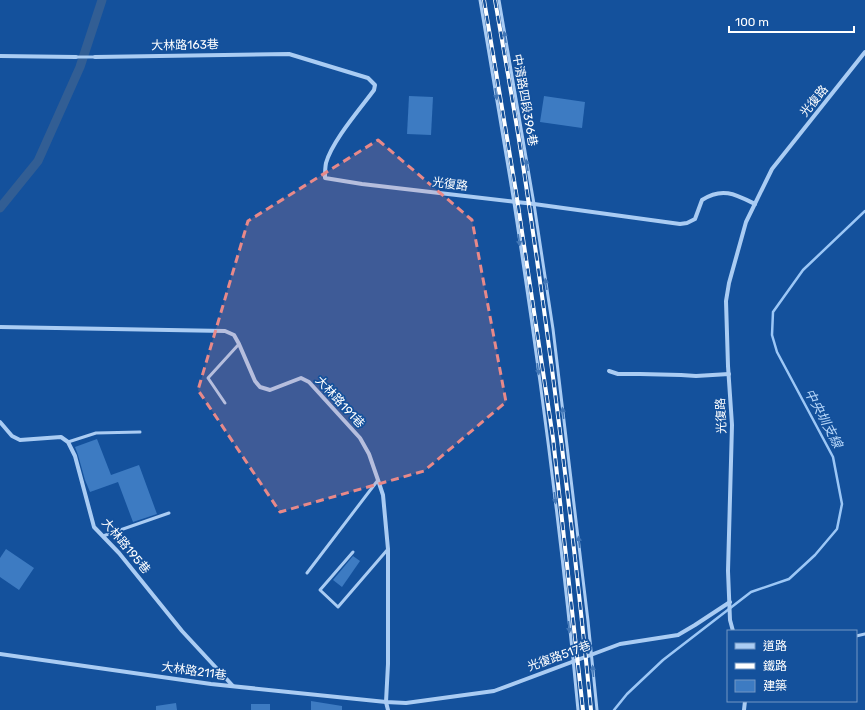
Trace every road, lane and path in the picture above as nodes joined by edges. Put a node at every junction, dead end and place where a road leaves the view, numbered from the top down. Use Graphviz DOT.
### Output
graph roads {
  1 [pos="480,0"];
  2 [pos="499,0"];
  3 [pos="865,52"];
  4 [pos="289,54"];
  5 [pos="0,56"];
  6 [pos="76,57"];
  7 [pos="95,57"];
  8 [pos="514,202"];
  9 [pos="534,204"];
  10 [pos="755,204"];
  11 [pos="0,327"];
  12 [pos="239,344"];
  13 [pos="609,371"];
  14 [pos="729,374"];
  15 [pos="225,404"];
  16 [pos="0,422"];
  17 [pos="140,432"];
  18 [pos="68,442"];
  19 [pos="378,480"];
  20 [pos="169,513"];
  21 [pos="103,536"];
  22 [pos="388,549"];
  23 [pos="353,552"];
  24 [pos="307,573"];
  25 [pos="730,602"];
  26 [pos="733,630"];
  27 [pos="0,654"];
  28 [pos="591,655"];
  29 [pos="573,661"];
  30 [pos="233,686"];
  31 [pos="386,702"];
  32 [pos="388,710"];
  33 [pos="578,710"];
  34 [pos="597,710"];
  1 -- 8 [label="lane, one-way"];
  9 -- 2 [label="lane, 中清路四段396巷, one-way"];
  3 -- 10 [label="street, 光復路"];
  4 -- 7 [label="street, 大林路163巷"];
  4 -- 8 [label="street, 光復路"];
  5 -- 6 [label="street"];
  6 -- 7 [label="lane"];
  8 -- 9 [label="street, 光復路"];
  8 -- 29 [label="lane, one-way"];
  9 -- 10 [label="street, 光復路"];
  28 -- 9 [label="lane, 中清路四段396巷, one-way"];
  10 -- 14 [label="street, 光復路"];
  11 -- 12 [label="street, 大林路191巷"];
  12 -- 15 [label="lane"];
  12 -- 19 [label="street, 大林路191巷"];
  13 -- 14 [label="street"];
  14 -- 25 [label="street, 光復路"];
  16 -- 18 [label="street"];
  17 -- 18 [label="lane"];
  18 -- 21 [label="street, 大林路195巷"];
  19 -- 22 [label="street, 大林路191巷"];
  19 -- 24 [label="lane"];
  20 -- 21 [label="lane"];
  21 -- 30 [label="street, 大林路195巷"];
  22 -- 23 [label="lane"];
  22 -- 31 [label="street, 大林路191巷"];
  25 -- 26 [label="street, 光復路"];
  25 -- 28 [label="street, 光復路517巷"];
  27 -- 30 [label="street, 大林路211巷"];
  28 -- 29 [label="street, 光復路517巷"];
  34 -- 28 [label="lane, 中清路四段396巷, one-way"];
  29 -- 31 [label="street, 光復路517巷"];
  29 -- 33 [label="lane"];
  30 -- 31 [label="street, 大林路211巷"];
  31 -- 32 [label="street, 大林路191巷"];
}
